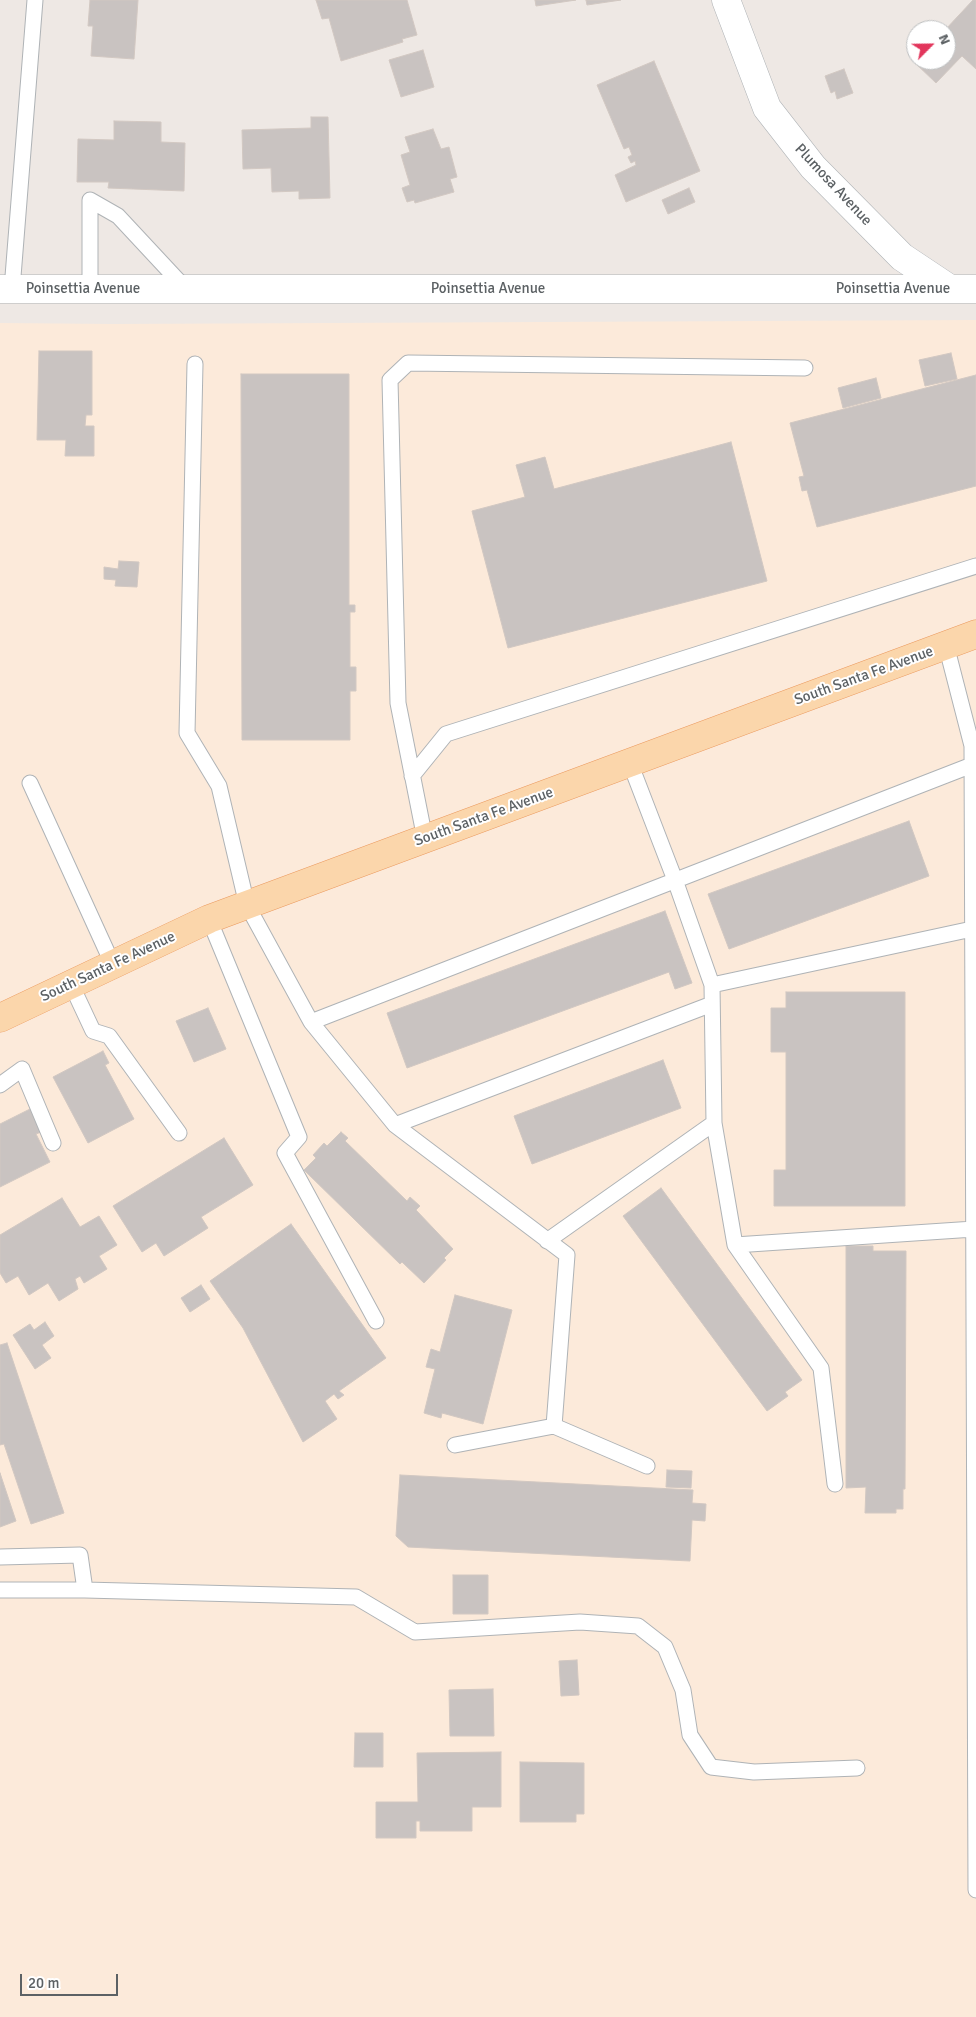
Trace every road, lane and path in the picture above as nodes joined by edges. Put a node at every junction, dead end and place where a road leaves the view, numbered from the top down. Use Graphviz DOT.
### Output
graph roads {
  1 [pos="35,0"];
  2 [pos="726,0"];
  3 [pos="6,289"];
  4 [pos="90,289"];
  5 [pos="186,289"];
  6 [pos="963,289"];
  7 [pos="195,364"];
  8 [pos="805,368"];
  9 [pos="976,566"];
  10 [pos="976,634"];
  11 [pos="946,645"];
  12 [pos="630,763"];
  13 [pos="972,765"];
  14 [pos="412,776"];
  15 [pos="30,783"];
  16 [pos="425,839"];
  17 [pos="675,880"];
  18 [pos="247,905"];
  19 [pos="209,919"];
  20 [pos="972,929"];
  21 [pos="113,965"];
  22 [pos="71,984"];
  23 [pos="712,985"];
  24 [pos="712,1004"];
  25 [pos="0,1018"];
  26 [pos="312,1022"];
  27 [pos="0,1085"];
  28 [pos="714,1123"];
  29 [pos="395,1125"];
  30 [pos="178,1134"];
  31 [pos="975,1134"];
  32 [pos="53,1143"];
  33 [pos="974,1229"];
  34 [pos="547,1241"];
  35 [pos="735,1245"];
  36 [pos="376,1322"];
  37 [pos="554,1426"];
  38 [pos="455,1445"];
  39 [pos="647,1466"];
  40 [pos="834,1484"];
  41 [pos="0,1557"];
  42 [pos="0,1590"];
  43 [pos="85,1590"];
  44 [pos="976,1641"];
  45 [pos="857,1768"];
  46 [pos="976,1890"];
  1 -- 3 [label="lane"];
  2 -- 6 [label="street, Plumosa Avenue"];
  3 -- 4 [label="street, Poinsettia Avenue"];
  4 -- 5 [label="street, Poinsettia Avenue"];
  4 -- 5 [label="lane"];
  5 -- 6 [label="street, Poinsettia Avenue"];
  7 -- 18 [label="lane"];
  8 -- 14 [label="lane"];
  9 -- 14 [label="lane"];
  10 -- 11 [label="main road, South Santa Fe Avenue"];
  11 -- 12 [label="main road, South Santa Fe Avenue"];
  11 -- 13 [label="lane"];
  12 -- 16 [label="main road, South Santa Fe Avenue"];
  12 -- 17 [label="lane"];
  13 -- 17 [label="lane"];
  13 -- 20 [label="lane"];
  14 -- 16 [label="lane"];
  15 -- 21 [label="lane"];
  16 -- 18 [label="main road, South Santa Fe Avenue"];
  17 -- 23 [label="lane"];
  17 -- 26 [label="lane"];
  18 -- 19 [label="main road, South Santa Fe Avenue"];
  18 -- 26 [label="lane"];
  19 -- 21 [label="main road, South Santa Fe Avenue"];
  19 -- 36 [label="lane"];
  20 -- 23 [label="lane"];
  20 -- 31 [label="lane"];
  21 -- 22 [label="main road, South Santa Fe Avenue"];
  22 -- 25 [label="main road, South Santa Fe Avenue"];
  22 -- 30 [label="lane"];
  23 -- 24 [label="lane"];
  24 -- 28 [label="lane"];
  24 -- 29 [label="lane"];
  26 -- 29 [label="lane"];
  27 -- 32 [label="lane"];
  28 -- 34 [label="lane"];
  28 -- 35 [label="lane"];
  29 -- 34 [label="lane"];
  31 -- 33 [label="lane"];
  33 -- 35 [label="lane"];
  33 -- 44 [label="lane"];
  34 -- 37 [label="lane"];
  35 -- 40 [label="lane"];
  37 -- 38 [label="lane"];
  37 -- 39 [label="lane"];
  41 -- 43 [label="lane"];
  42 -- 43 [label="lane"];
  43 -- 45 [label="lane"];
  44 -- 46 [label="lane"];
}
